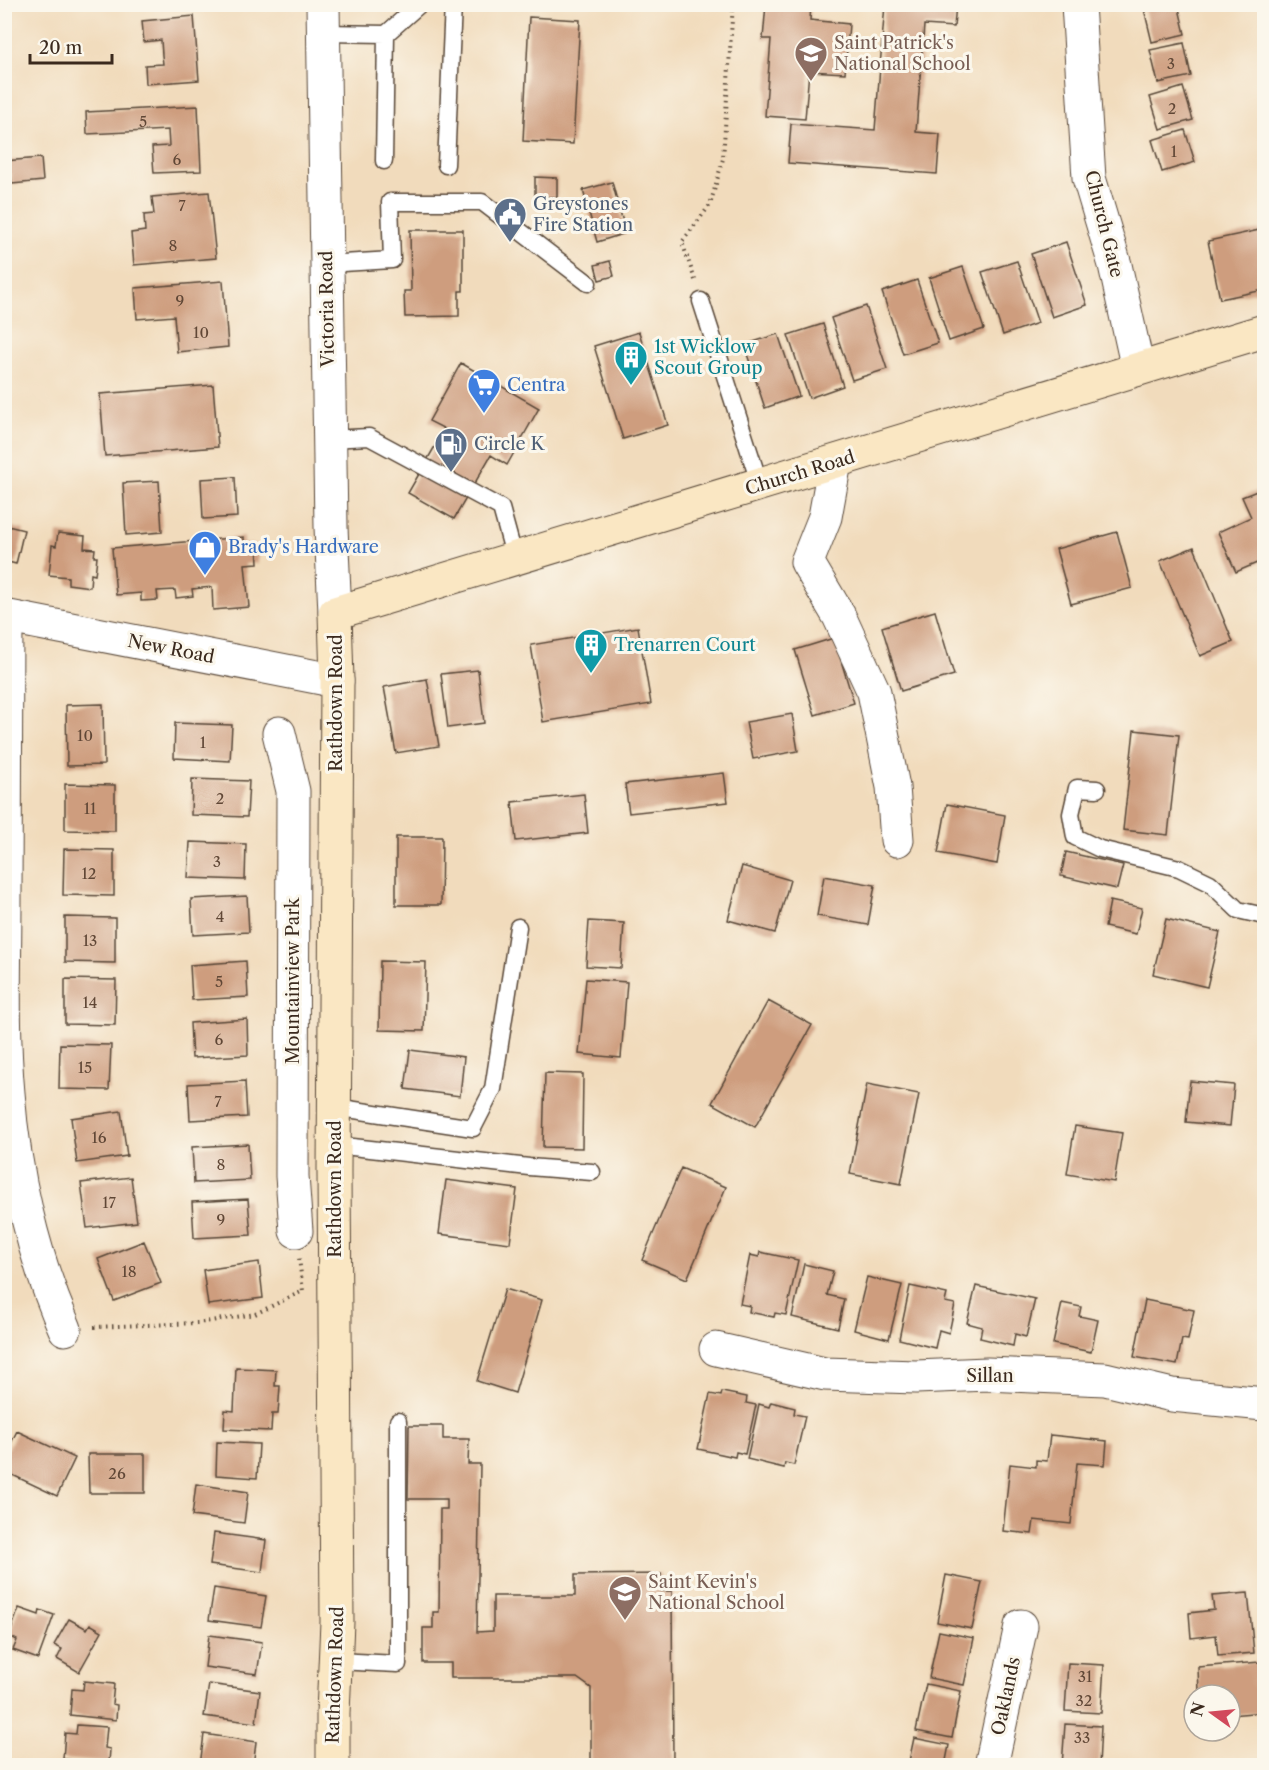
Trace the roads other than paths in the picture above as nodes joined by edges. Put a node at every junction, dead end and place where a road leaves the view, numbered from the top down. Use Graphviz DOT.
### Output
graph roads {
  1 [pos="420,4"];
  2 [pos="453,4"];
  3 [pos="1078,4"];
  4 [pos="323,19"];
  5 [pos="387,34"];
  6 [pos="384,161"];
  7 [pos="446,165"];
  8 [pos="326,264"];
  9 [pos="588,283"];
  10 [pos="701,301"];
  11 [pos="1264,331"];
  12 [pos="1138,369"];
  13 [pos="329,439"];
  14 [pos="835,462"];
  15 [pos="760,485"];
  16 [pos="516,559"];
  17 [pos="335,613"];
  18 [pos="5,616"];
  19 [pos="337,681"];
  20 [pos="279,733"];
  21 [pos="1097,789"];
  22 [pos="897,840"];
  23 [pos="1264,916"];
  24 [pos="518,927"];
  25 [pos="335,1107"];
  26 [pos="334,1158"];
  27 [pos="592,1172"];
  28 [pos="292,1176"];
  29 [pos="296,1231"];
  30 [pos="65,1329"];
  31 [pos="716,1349"];
  32 [pos="1264,1404"];
  33 [pos="398,1421"];
  34 [pos="1022,1626"];
  35 [pos="336,1661"];
  36 [pos="333,1766"];
  37 [pos="991,1766"];
  1 -- 5 [label="lane"];
  2 -- 7 [label="lane"];
  3 -- 12 [label="street, Church Gate"];
  4 -- 5 [label="lane"];
  4 -- 8 [label="street, Victoria Road"];
  5 -- 6 [label="lane"];
  8 -- 9 [label="lane"];
  8 -- 13 [label="street, Victoria Road"];
  10 -- 15 [label="lane"];
  11 -- 12 [label="main road, Church Road"];
  12 -- 14 [label="main road, Church Road"];
  13 -- 16 [label="lane"];
  13 -- 17 [label="street, Victoria Road"];
  14 -- 15 [label="main road, Church Road"];
  14 -- 22 [label="street"];
  15 -- 16 [label="main road, Church Road"];
  16 -- 17 [label="main road, Church Road"];
  17 -- 19 [label="main road, Rathdown Road"];
  18 -- 19 [label="street, New Road"];
  18 -- 30 [label="street"];
  19 -- 25 [label="main road, Rathdown Road"];
  20 -- 28 [label="street, Mountainview Park"];
  21 -- 23 [label="lane"];
  24 -- 25 [label="lane"];
  25 -- 26 [label="main road, Rathdown Road"];
  26 -- 27 [label="lane"];
  26 -- 28 [label="street"];
  26 -- 35 [label="main road, Rathdown Road"];
  28 -- 29 [label="street, Mountainview Park"];
  31 -- 32 [label="street, Sillan"];
  33 -- 35 [label="lane"];
  34 -- 37 [label="street, Oaklands"];
  35 -- 36 [label="main road, Rathdown Road"];
}
